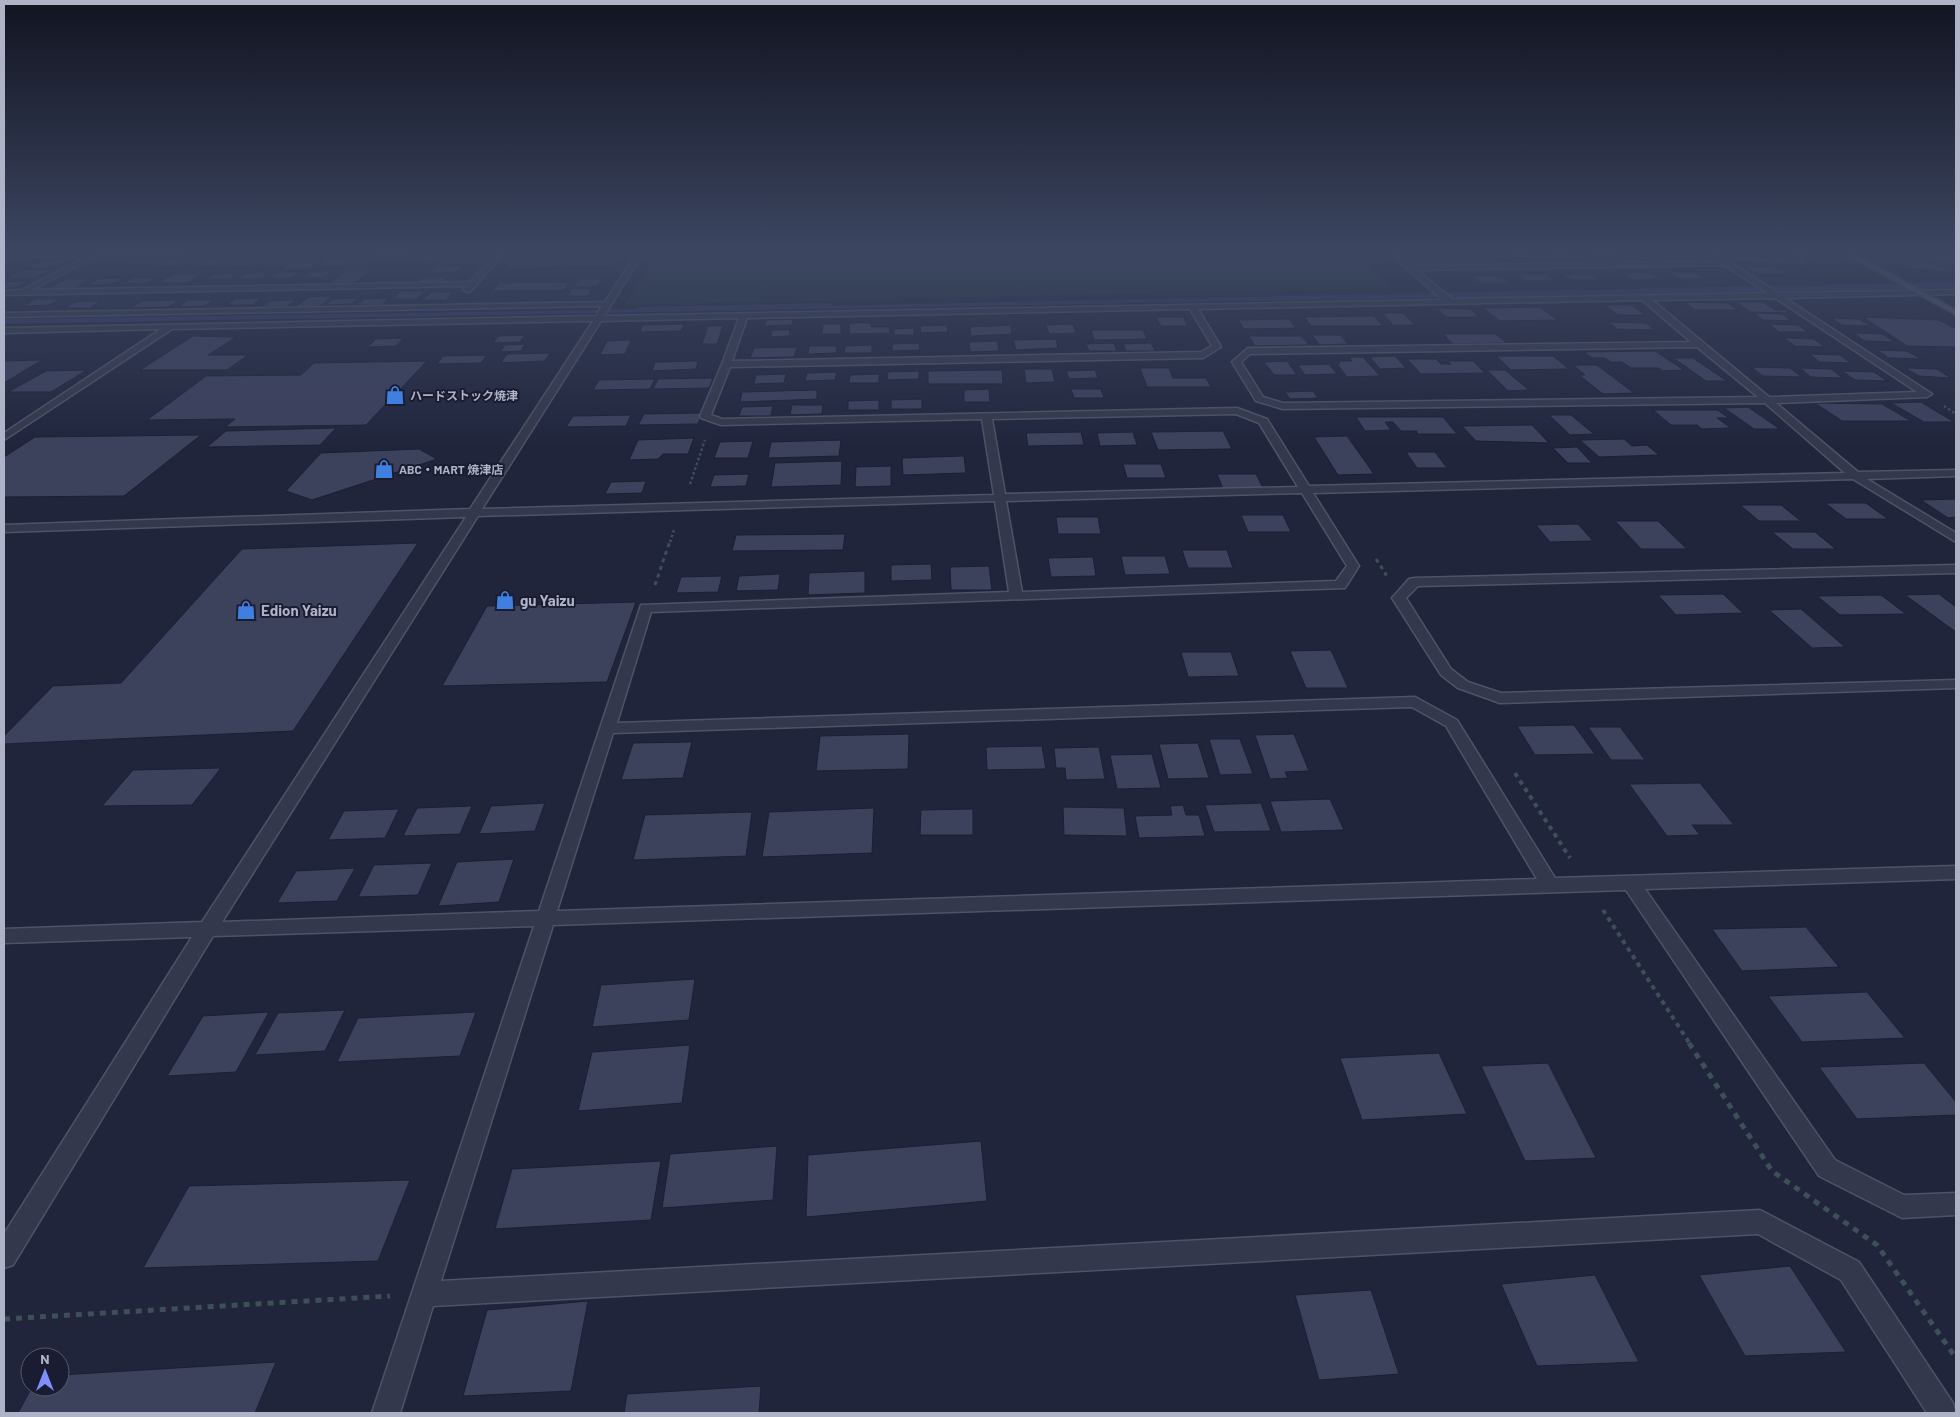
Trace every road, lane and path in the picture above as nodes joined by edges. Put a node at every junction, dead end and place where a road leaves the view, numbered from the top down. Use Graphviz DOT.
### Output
graph roads {
  1 [pos="442,315"];
  2 [pos="601,315"];
  3 [pos="738,315"];
  4 [pos="744,315"];
  5 [pos="1198,315"];
  6 [pos="1664,315"];
  7 [pos="1806,315"];
  8 [pos="599,318"];
  9 [pos="437,320"];
  10 [pos="170,326"];
  11 [pos="4,330"];
  12 [pos="1698,344"];
  13 [pos="727,364"];
  14 [pos="1767,400"];
  15 [pos="986,417"];
  16 [pos="4,429"];
  17 [pos="16,429"];
  18 [pos="4,437"];
  19 [pos="1956,473"];
  20 [pos="1857,477"];
  21 [pos="1306,490"];
  22 [pos="1000,500"];
  23 [pos="474,513"];
  24 [pos="4,528"];
  25 [pos="1956,538"];
  26 [pos="1371,551"];
  27 [pos="1956,569"];
  28 [pos="1381,581"];
  29 [pos="1016,595"];
  30 [pos="1956,684"];
  31 [pos="608,728"];
  32 [pos="1514,770"];
  33 [pos="1956,872"];
  34 [pos="1630,882"];
  35 [pos="1587,884"];
  36 [pos="1550,885"];
  37 [pos="546,917"];
  38 [pos="208,928"];
  39 [pos="4,936"];
  40 [pos="1956,1204"];
  41 [pos="4,1256"];
  42 [pos="426,1294"];
  43 [pos="4,1318"];
  44 [pos="1956,1358"];
  45 [pos="386,1413"];
  46 [pos="1943,1413"];
  1 -- 9 [label="street"];
  2 -- 8 [label="street"];
  3 -- 8 [label="street"];
  4 -- 13 [label="street"];
  5 -- 13 [label="street"];
  6 -- 12 [label="street"];
  7 -- 14 [label="street"];
  8 -- 9 [label="street"];
  8 -- 23 [label="street"];
  9 -- 10 [label="street"];
  10 -- 11 [label="street"];
  10 -- 17 [label="street"];
  12 -- 14 [label="street"];
  12 -- 14 [label="street"];
  13 -- 15 [label="street"];
  14 -- 20 [label="street"];
  15 -- 21 [label="street"];
  15 -- 22 [label="street"];
  16 -- 17 [label="street"];
  17 -- 18 [label="street"];
  19 -- 20 [label="street"];
  20 -- 21 [label="street"];
  20 -- 25 [label="street"];
  21 -- 22 [label="street"];
  21 -- 29 [label="street"];
  22 -- 23 [label="street"];
  22 -- 29 [label="street"];
  23 -- 24 [label="street"];
  23 -- 38 [label="street"];
  26 -- 28 [label="path"];
  27 -- 30 [label="street"];
  29 -- 31 [label="street"];
  31 -- 36 [label="street"];
  31 -- 37 [label="street"];
  32 -- 35 [label="path"];
  33 -- 34 [label="street"];
  34 -- 35 [label="street"];
  34 -- 40 [label="street"];
  35 -- 36 [label="street"];
  35 -- 44 [label="path"];
  36 -- 37 [label="street"];
  37 -- 38 [label="street"];
  37 -- 42 [label="street"];
  38 -- 39 [label="street"];
  38 -- 41 [label="street"];
  42 -- 43 [label="path"];
  42 -- 45 [label="street"];
  42 -- 46 [label="street"];
}
